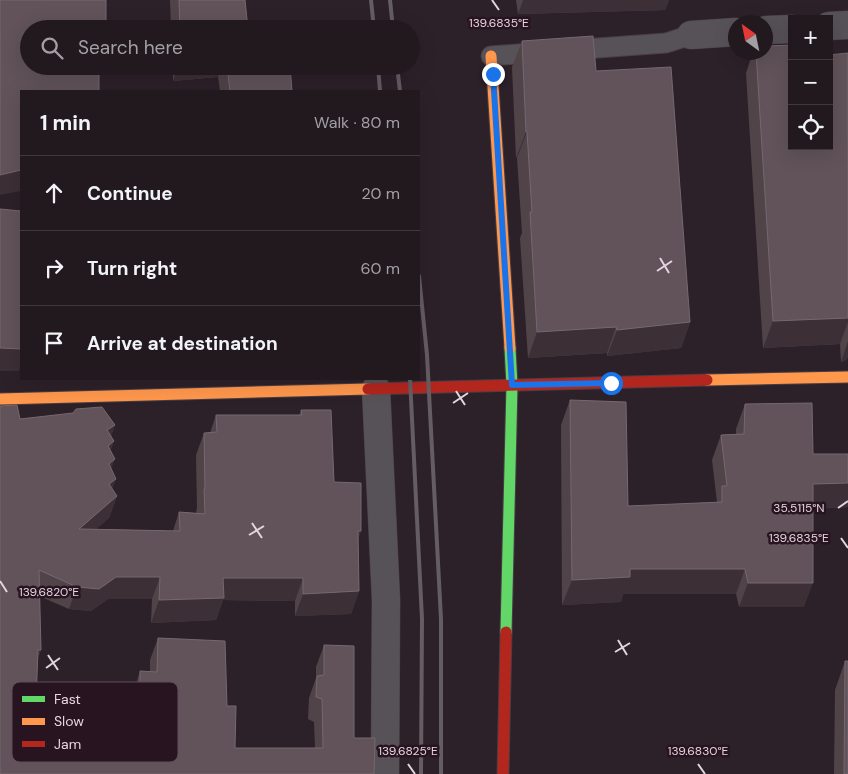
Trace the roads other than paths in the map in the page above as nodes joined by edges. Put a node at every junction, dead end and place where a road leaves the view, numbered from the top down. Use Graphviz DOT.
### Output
graph roads {
  1 [pos="848,25"];
  2 [pos="833,26"];
  3 [pos="788,29"];
  4 [pos="773,30"];
  5 [pos="728,33"];
  6 [pos="691,35"];
  7 [pos="492,56"];
  8 [pos="848,377"];
  9 [pos="512,385"];
  10 [pos="376,389"];
  11 [pos="0,399"];
  12 [pos="385,774"];
  13 [pos="503,774"];
  1 -- 2 [label="street"];
  3 -- 4 [label="street"];
  5 -- 6 [label="street"];
  6 -- 7 [label="lane"];
  7 -- 9 [label="street"];
  8 -- 9 [label="street"];
  9 -- 10 [label="street"];
  9 -- 13 [label="street"];
  10 -- 11 [label="street"];
  10 -- 12 [label="street"];
}
